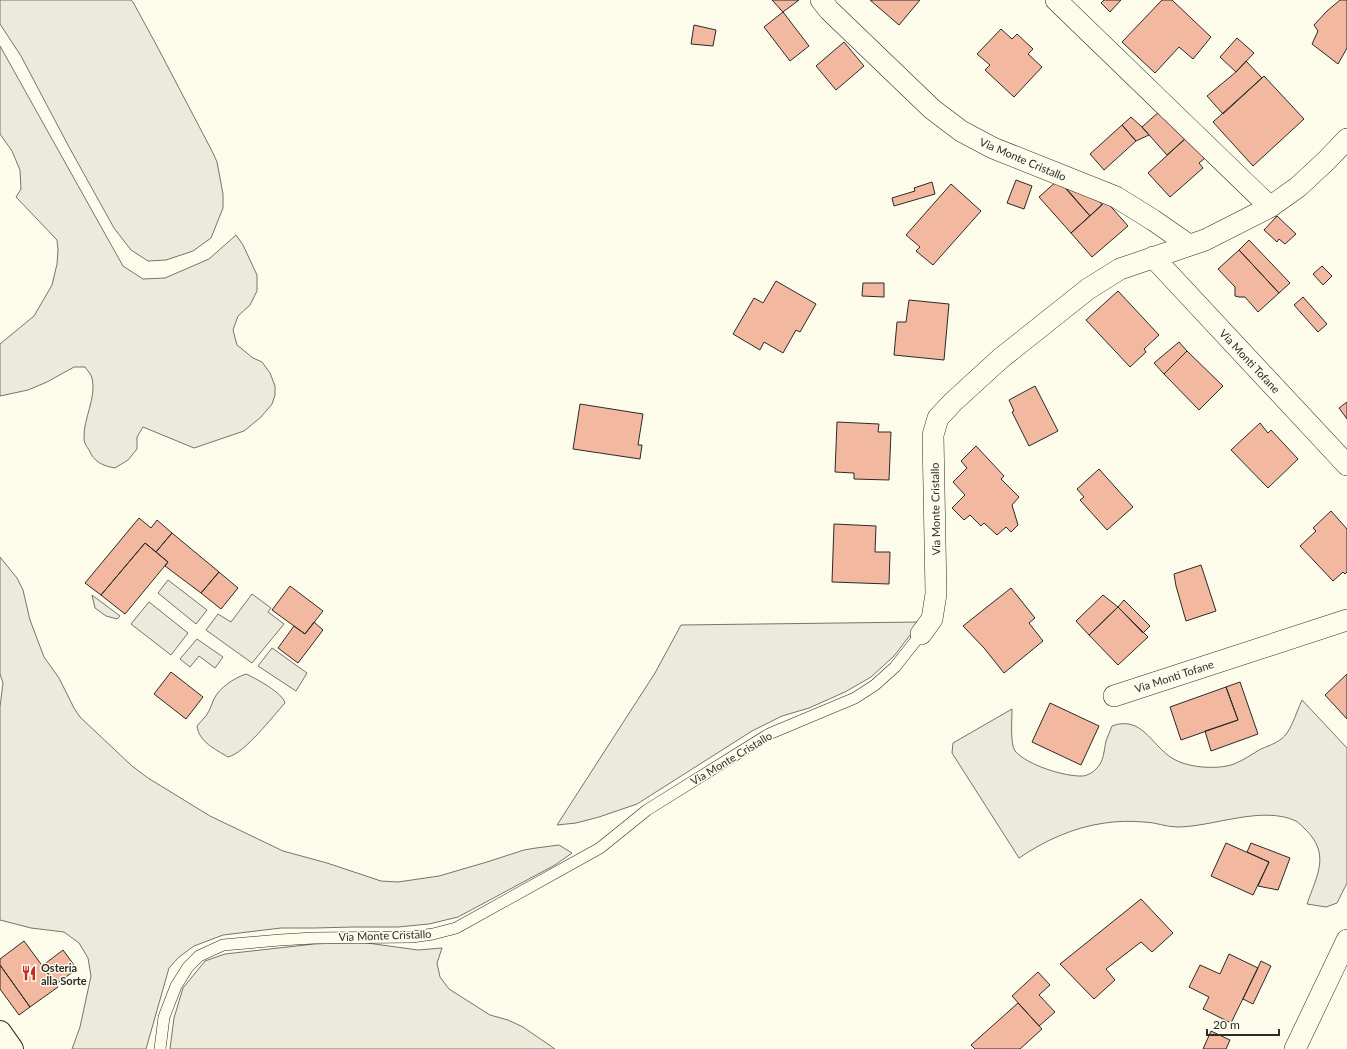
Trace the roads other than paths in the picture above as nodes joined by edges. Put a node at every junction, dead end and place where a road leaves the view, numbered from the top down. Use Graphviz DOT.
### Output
graph roads {
  1 [pos="820,0"];
  2 [pos="1056,0"];
  3 [pos="1347,139"];
  4 [pos="1270,207"];
  5 [pos="1189,245"];
  6 [pos="1153,257"];
  7 [pos="1347,465"];
  8 [pos="1347,620"];
  9 [pos="921,634"];
  10 [pos="1114,696"];
  11 [pos="1347,940"];
  12 [pos="0,1032"];
  13 [pos="12,1049"];
  14 [pos="160,1049"];
  15 [pos="1295,1049"];
  1 -- 5 [label="street, Via Monte Cristallo"];
  2 -- 4 [label="street"];
  3 -- 4 [label="street, Via Monte Cristallo"];
  4 -- 5 [label="street, Via Monte Cristallo"];
  5 -- 6 [label="street, Via Monte Cristallo"];
  6 -- 7 [label="street, Via Monti Tofane"];
  6 -- 9 [label="street, Via Monte Cristallo"];
  8 -- 10 [label="street, Via Monti Tofane"];
  9 -- 14 [label="lane, Via Monte Cristallo"];
  11 -- 15 [label="street"];
  12 -- 13 [label="main road"];
}
